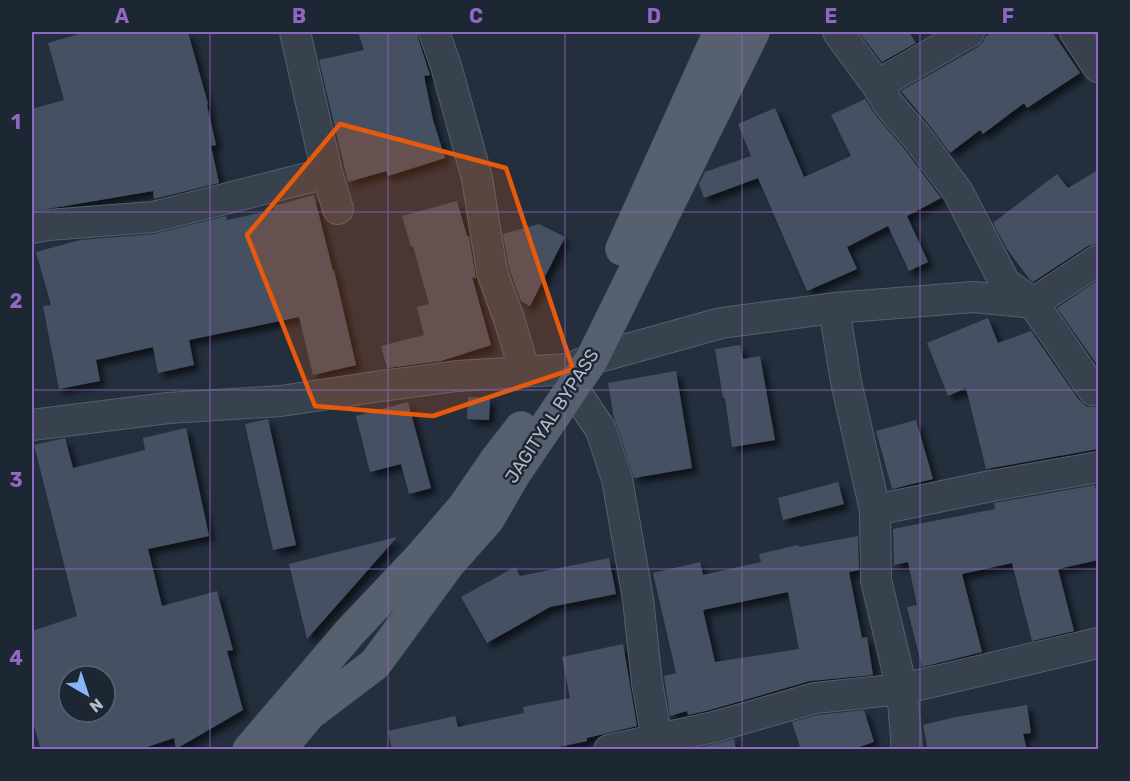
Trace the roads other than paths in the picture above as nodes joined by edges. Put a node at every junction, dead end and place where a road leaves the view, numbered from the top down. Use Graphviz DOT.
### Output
graph roads {
  1 [pos="295,32"];
  2 [pos="434,32"];
  3 [pos="720,32"];
  4 [pos="753,32"];
  5 [pos="838,32"];
  6 [pos="969,32"];
  7 [pos="1075,32"];
  8 [pos="1098,67"];
  9 [pos="877,85"];
  10 [pos="327,173"];
  11 [pos="338,209"];
  12 [pos="32,228"];
  13 [pos="1098,260"];
  14 [pos="1033,303"];
  15 [pos="834,309"];
  16 [pos="525,372"];
  17 [pos="578,372"];
  18 [pos="1093,390"];
  19 [pos="32,425"];
  20 [pos="1098,467"];
  21 [pos="875,510"];
  22 [pos="1098,643"];
  23 [pos="902,689"];
  24 [pos="657,739"];
  25 [pos="249,750"];
  26 [pos="279,750"];
  27 [pos="609,750"];
  28 [pos="907,750"];
  1 -- 10 [label="street"];
  2 -- 16 [label="street"];
  3 -- 17 [label="main road, JAGITYAL BYPASS"];
  4 -- 17 [label="main road, JAGITYAL BYPASS"];
  5 -- 9 [label="street"];
  6 -- 9 [label="street"];
  7 -- 8 [label="street"];
  9 -- 14 [label="street"];
  10 -- 11 [label="street"];
  10 -- 12 [label="street"];
  13 -- 14 [label="street"];
  14 -- 15 [label="street"];
  14 -- 18 [label="street"];
  15 -- 17 [label="street"];
  15 -- 21 [label="street"];
  16 -- 17 [label="street"];
  16 -- 19 [label="street"];
  17 -- 24 [label="street"];
  17 -- 25 [label="main road, JAGITYAL BYPASS"];
  17 -- 26 [label="main road, JAGITYAL BYPASS"];
  20 -- 21 [label="street"];
  21 -- 23 [label="street"];
  22 -- 23 [label="street"];
  23 -- 24 [label="street"];
  23 -- 28 [label="street"];
  24 -- 27 [label="street"];
}
